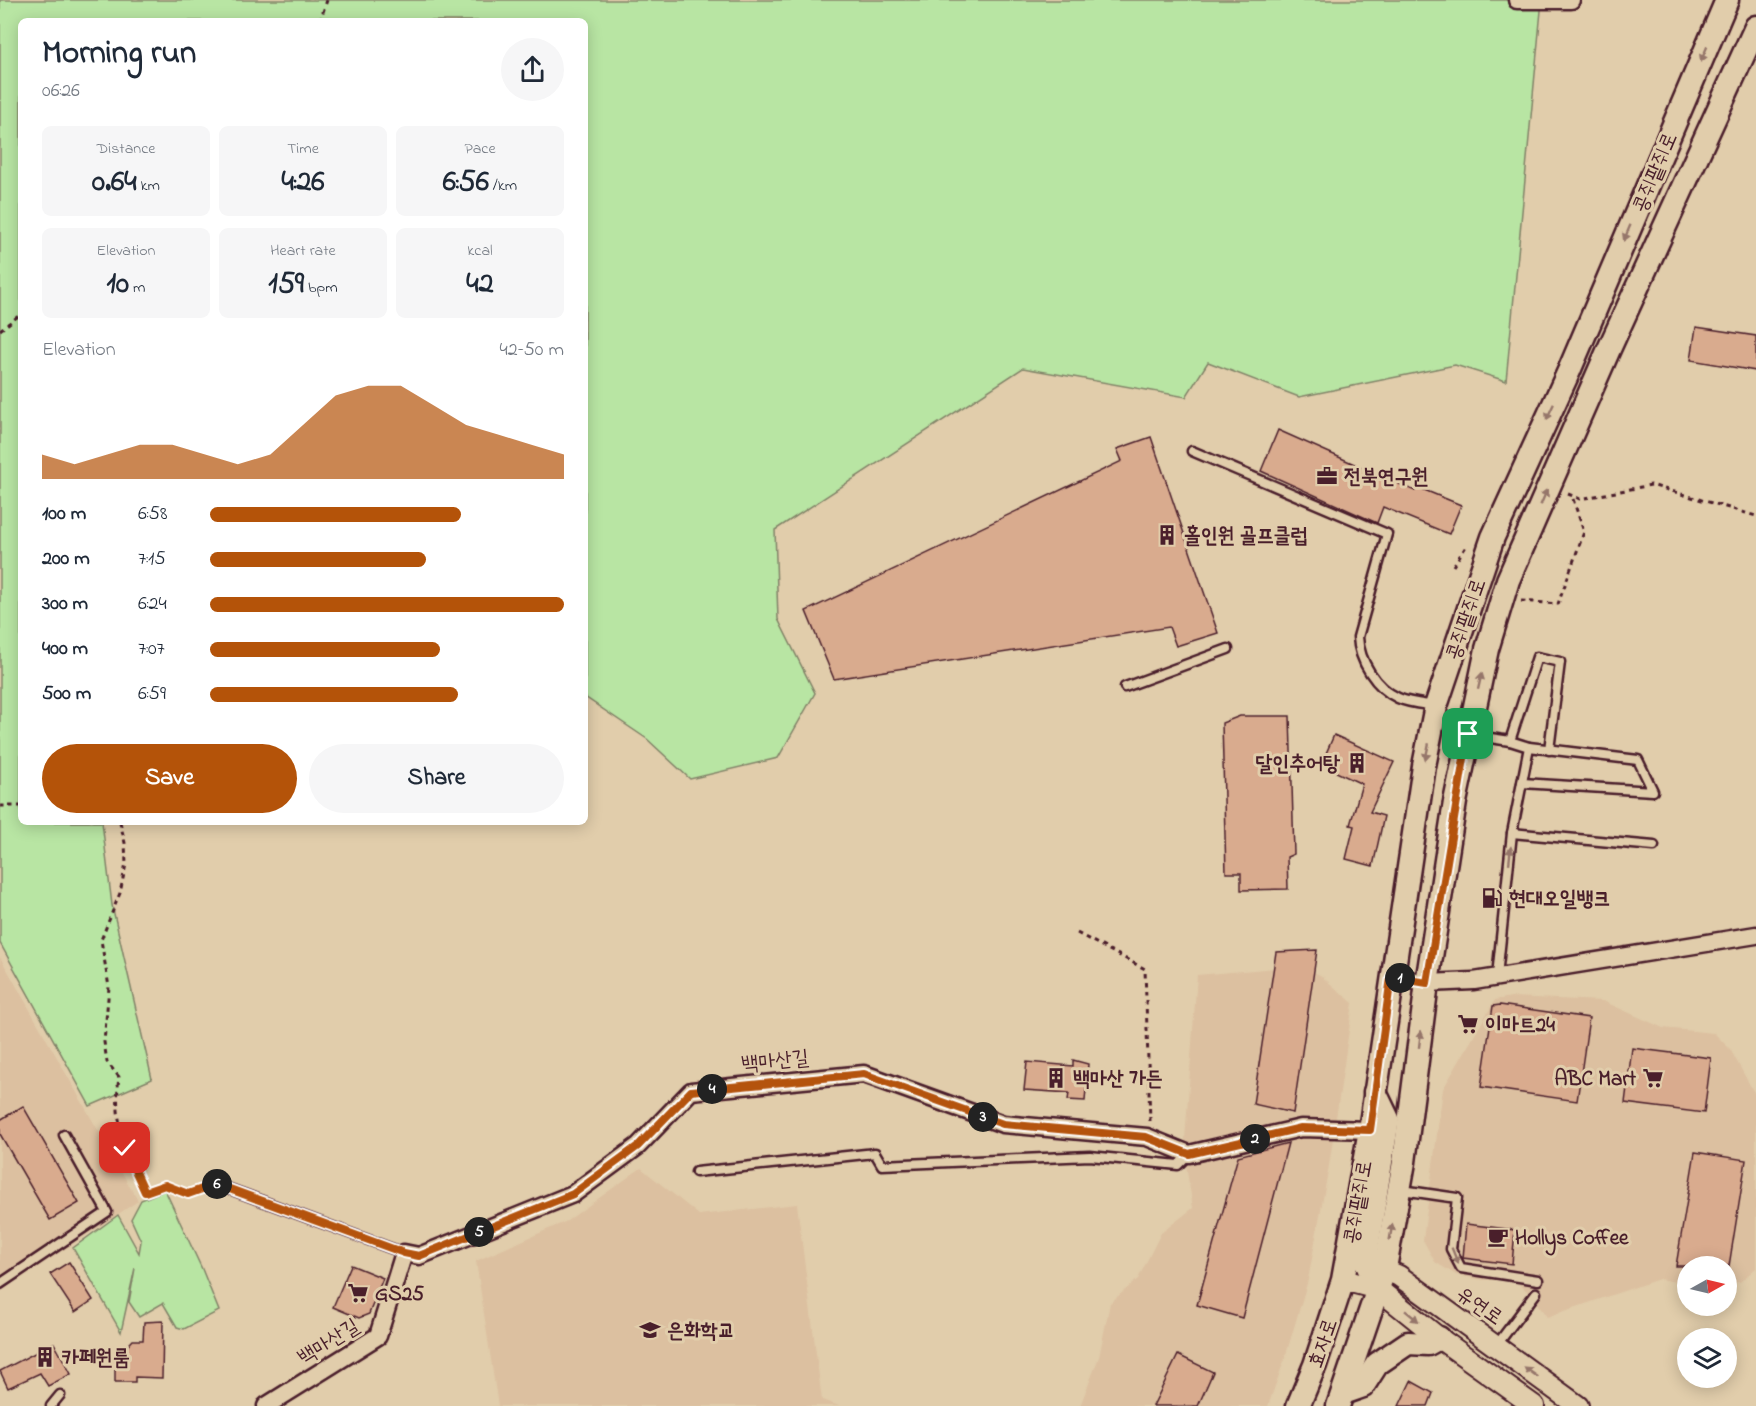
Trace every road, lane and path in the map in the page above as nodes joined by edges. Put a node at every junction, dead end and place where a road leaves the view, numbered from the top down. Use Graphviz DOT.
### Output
graph roads {
  1 [pos="327,0"];
  2 [pos="1517,0"];
  3 [pos="1571,0"];
  4 [pos="1727,0"];
  5 [pos="321,18"];
  6 [pos="1756,27"];
  7 [pos="18,317"];
  8 [pos="0,330"];
  9 [pos="1192,451"];
  10 [pos="1549,486"];
  11 [pos="1572,495"];
  12 [pos="1756,516"];
  13 [pos="1502,600"];
  14 [pos="1228,649"];
  15 [pos="1125,687"];
  16 [pos="1436,706"];
  17 [pos="1468,734"];
  18 [pos="1510,741"];
  19 [pos="1529,747"];
  20 [pos="1549,750"];
  21 [pos="1522,783"];
  22 [pos="0,806"];
  23 [pos="18,806"];
  24 [pos="121,825"];
  25 [pos="1512,833"];
  26 [pos="1654,846"];
  27 [pos="1077,933"];
  28 [pos="1756,935"];
  29 [pos="1497,976"];
  30 [pos="1391,977"];
  31 [pos="1427,983"];
  32 [pos="1375,1092"];
  33 [pos="1370,1130"];
  34 [pos="64,1135"];
  35 [pos="1150,1138"];
  36 [pos="1189,1154"];
  37 [pos="696,1172"];
  38 [pos="216,1184"];
  39 [pos="1399,1190"];
  40 [pos="404,1253"];
  41 [pos="1369,1268"];
  42 [pos="1343,1280"];
  43 [pos="1538,1280"];
  44 [pos="0,1284"];
  45 [pos="1536,1293"];
  46 [pos="1438,1338"];
  47 [pos="1496,1346"];
  48 [pos="60,1395"];
  49 [pos="1341,1400"];
  50 [pos="51,1406"];
  51 [pos="267,1406"];
  52 [pos="1298,1406"];
  53 [pos="1534,1406"];
  54 [pos="1578,1406"];
  1 -- 5 [label="path"];
  2 -- 3 [label="street"];
  4 -- 16 [label="main road, 콩쥐팥쥐로, one-way"];
  6 -- 10 [label="main road, 콩쥐팥쥐로"];
  7 -- 8 [label="path"];
  9 -- 16 [label="lane"];
  10 -- 11 [label="path"];
  13 -- 10 [label="main road, 콩쥐팥쥐로, one-way"];
  11 -- 12 [label="path"];
  11 -- 13 [label="path"];
  17 -- 13 [label="main road, 콩쥐팥쥐로, one-way"];
  14 -- 15 [label="lane"];
  16 -- 30 [label="main road, 콩쥐팥쥐로, one-way"];
  17 -- 18 [label="lane"];
  17 -- 31 [label="main road, 콩쥐팥쥐로"];
  18 -- 19 [label="lane"];
  18 -- 20 [label="lane"];
  19 -- 20 [label="lane"];
  19 -- 21 [label="lane"];
  20 -- 21 [label="lane"];
  21 -- 25 [label="lane"];
  22 -- 23 [label="path"];
  24 -- 38 [label="path"];
  25 -- 26 [label="lane"];
  29 -- 25 [label="lane, one-way"];
  27 -- 35 [label="path"];
  28 -- 29 [label="street"];
  29 -- 31 [label="street"];
  30 -- 31 [label="street"];
  30 -- 32 [label="main road, 콩쥐팥쥐로"];
  39 -- 31 [label="main road, 콩쥐팥쥐로, one-way"];
  32 -- 33 [label="main road, 콩쥐팥쥐로"];
  32 -- 41 [label="main road"];
  33 -- 36 [label="street"];
  33 -- 41 [label="main road, 콩쥐팥쥐로"];
  34 -- 44 [label="lane"];
  35 -- 36 [label="street, 백마산길"];
  35 -- 40 [label="street, 백마산길"];
  36 -- 37 [label="lane"];
  38 -- 40 [label="lane"];
  41 -- 39 [label="main road, 콩쥐팥쥐로, one-way"];
  39 -- 43 [label="lane, one-way"];
  40 -- 51 [label="street, 백마산길"];
  41 -- 42 [label="main road, 콩쥐팥쥐로"];
  41 -- 42 [label="street, 유연로"];
  41 -- 46 [label="street, 유연로, one-way"];
  41 -- 47 [label="street, 유연로"];
  41 -- 49 [label="main road, 효자로"];
  42 -- 52 [label="main road, 효자로"];
  45 -- 47 [label="lane"];
  46 -- 49 [label="main road"];
  46 -- 53 [label="street, 유연로"];
  54 -- 47 [label="street, 유연로, one-way"];
  48 -- 50 [label="lane"];
}
